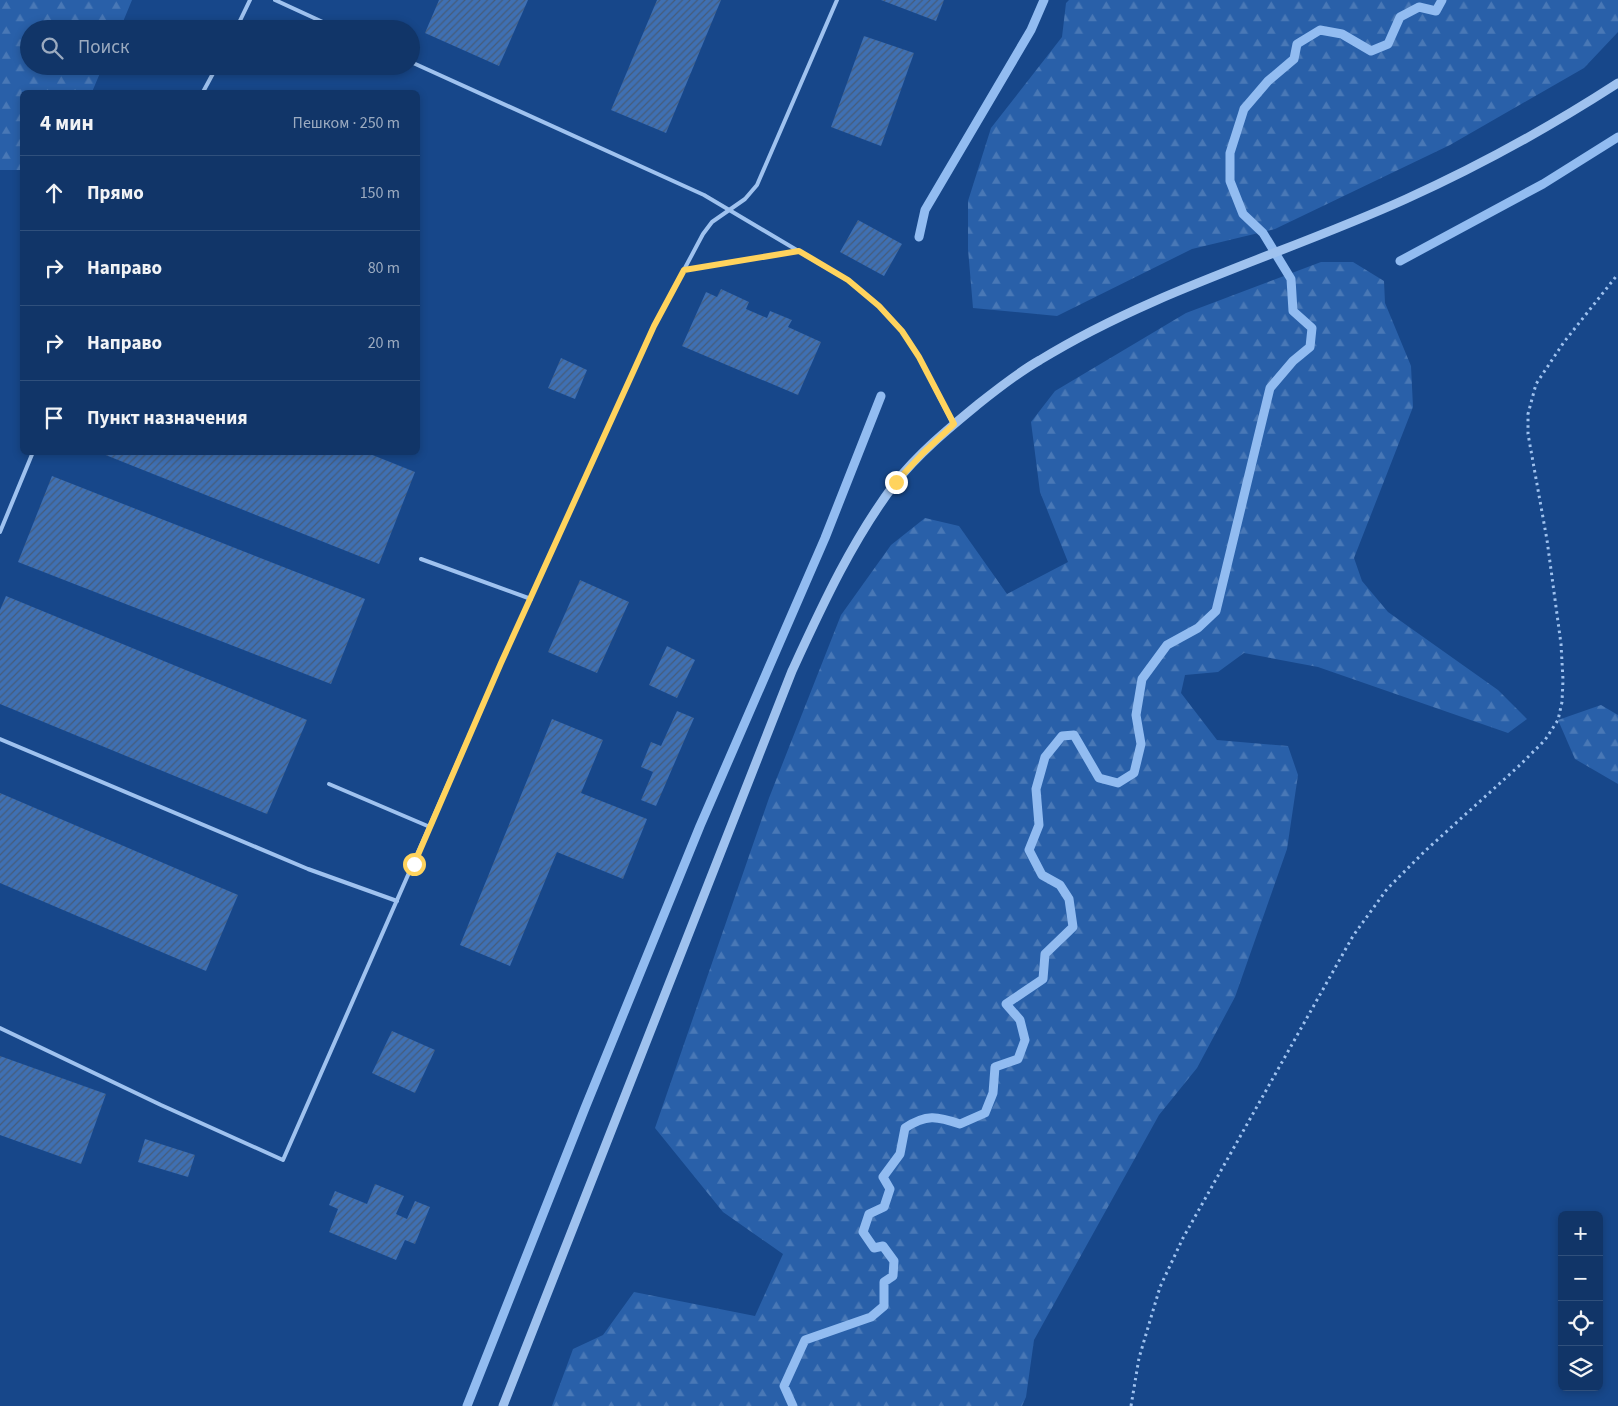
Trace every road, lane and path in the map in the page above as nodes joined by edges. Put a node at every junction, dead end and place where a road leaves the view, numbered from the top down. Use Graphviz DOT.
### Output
graph roads {
  1 [pos="250,0"];
  2 [pos="275,0"];
  3 [pos="837,0"];
  4 [pos="240,20"];
  5 [pos="318,20"];
  6 [pos="420,66"];
  7 [pos="212,75"];
  8 [pos="1618,82"];
  9 [pos="204,90"];
  10 [pos="730,210"];
  11 [pos="799,251"];
  12 [pos="684,270"];
  13 [pos="1618,274"];
  14 [pos="954,424"];
  15 [pos="32,455"];
  16 [pos="0,532"];
  17 [pos="421,559"];
  18 [pos="530,599"];
  19 [pos="0,739"];
  20 [pos="329,784"];
  21 [pos="430,827"];
  22 [pos="397,902"];
  23 [pos="0,1028"];
  24 [pos="503,1406"];
  25 [pos="1131,1406"];
  1 -- 4 [label="lane"];
  2 -- 5 [label="lane"];
  3 -- 10 [label="lane"];
  6 -- 10 [label="lane"];
  7 -- 9 [label="lane"];
  8 -- 14 [label="street"];
  10 -- 11 [label="lane"];
  10 -- 12 [label="lane"];
  11 -- 12 [label="lane"];
  11 -- 14 [label="lane"];
  12 -- 18 [label="lane"];
  13 -- 25 [label="path"];
  14 -- 24 [label="street"];
  15 -- 16 [label="lane"];
  17 -- 18 [label="lane"];
  18 -- 21 [label="lane"];
  19 -- 22 [label="lane"];
  20 -- 21 [label="lane"];
  21 -- 22 [label="lane"];
  22 -- 23 [label="lane"];
}
